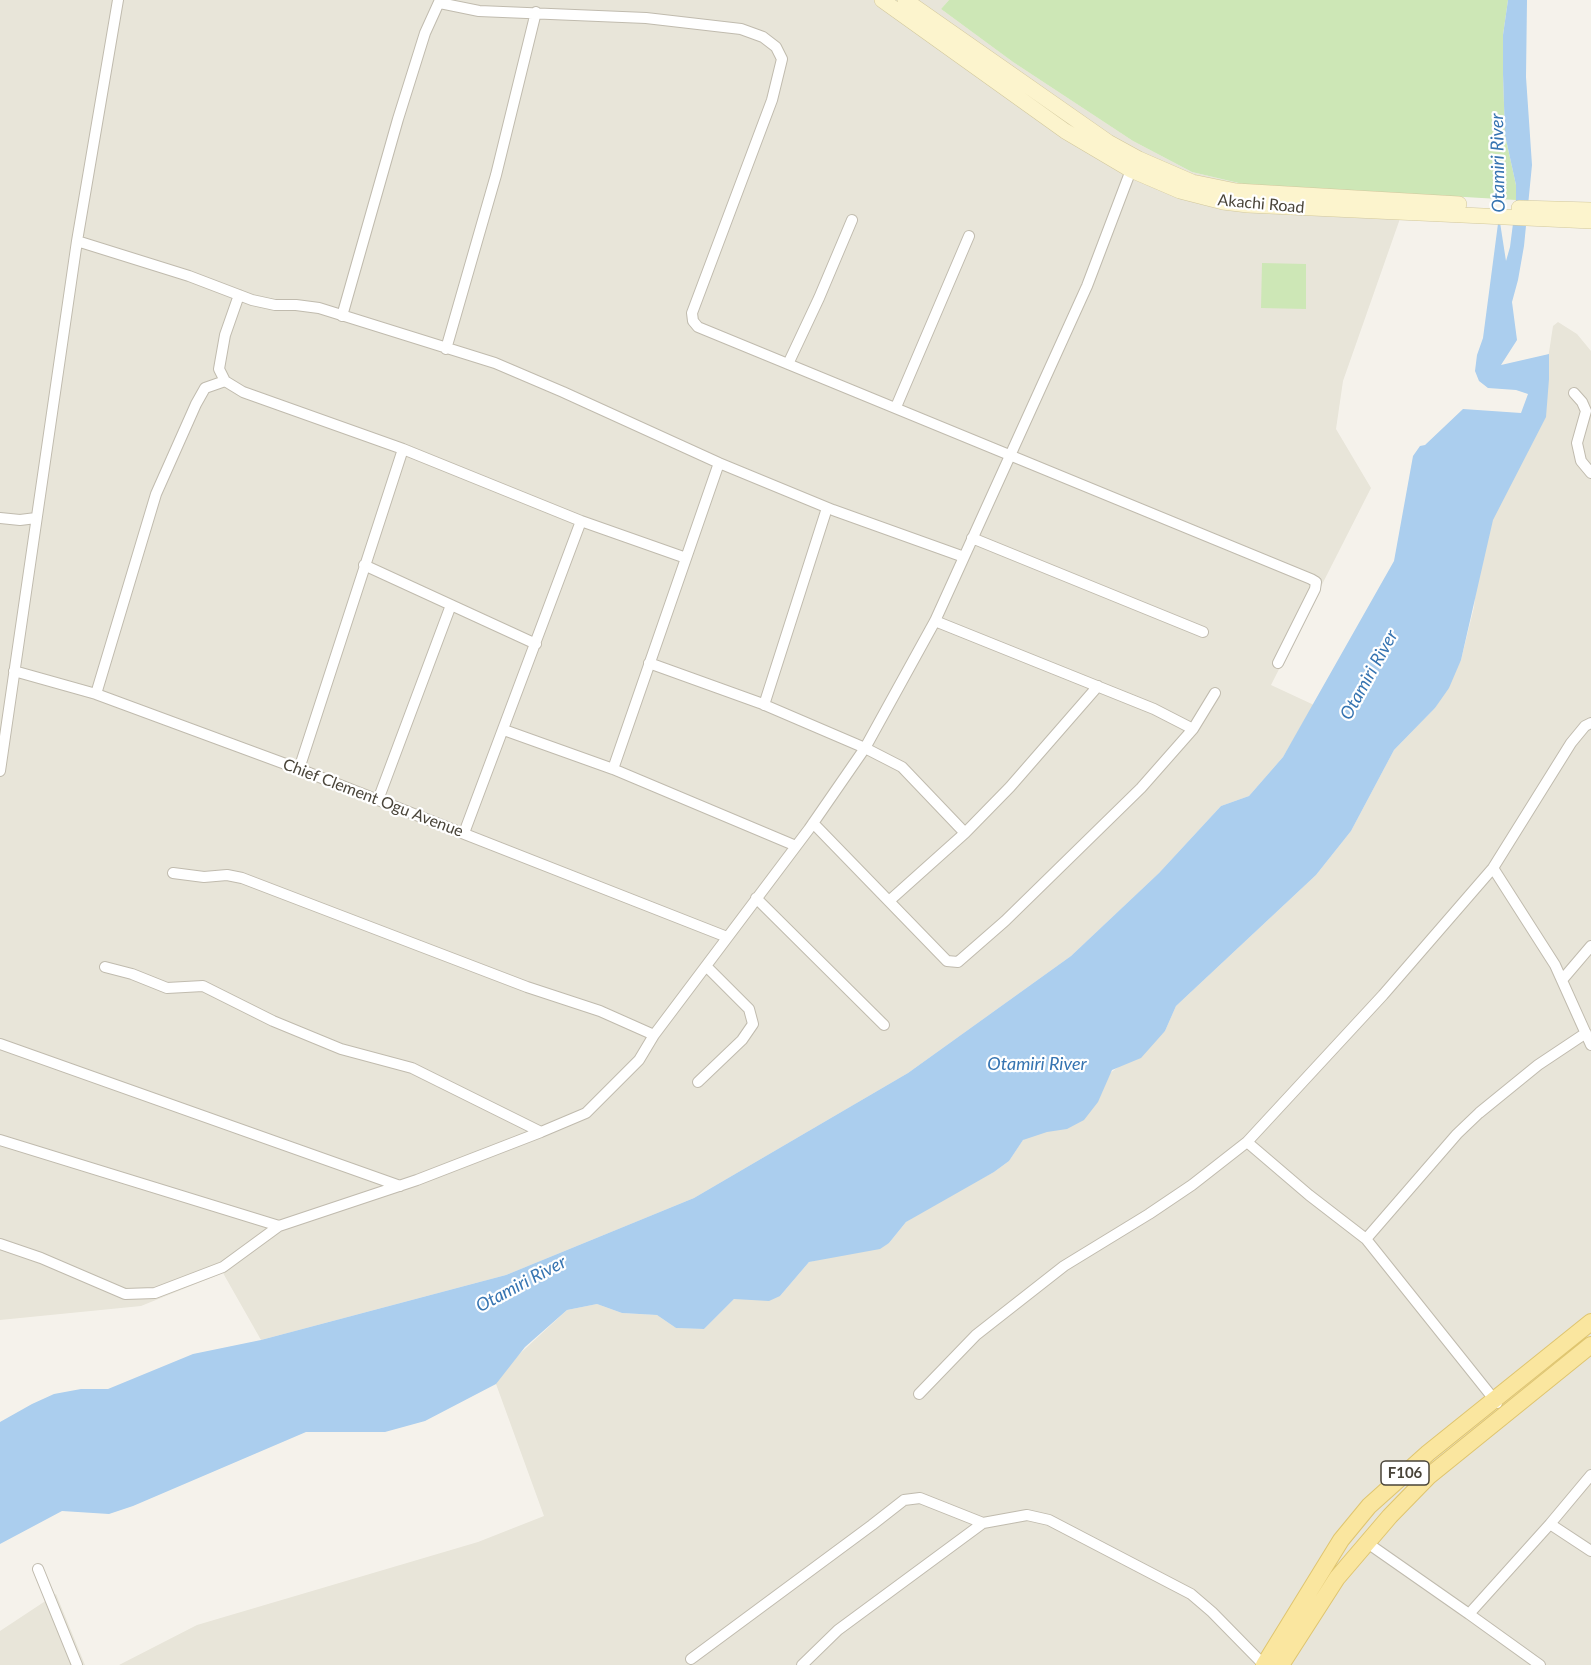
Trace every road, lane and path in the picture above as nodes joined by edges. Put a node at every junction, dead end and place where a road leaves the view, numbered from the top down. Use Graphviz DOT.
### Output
graph roads {
  1 [pos="118,0"];
  2 [pos="882,0"];
  3 [pos="905,0"];
  4 [pos="440,2"];
  5 [pos="536,12"];
  6 [pos="1131,170"];
  7 [pos="1591,210"];
  8 [pos="1498,211"];
  9 [pos="1549,215"];
  10 [pos="852,220"];
  11 [pos="1591,221"];
  12 [pos="969,236"];
  13 [pos="77,241"];
  14 [pos="239,295"];
  15 [pos="342,316"];
  16 [pos="446,349"];
  17 [pos="788,364"];
  18 [pos="225,381"];
  19 [pos="1574,393"];
  20 [pos="896,407"];
  21 [pos="403,449"];
  22 [pos="1010,455"];
  23 [pos="719,463"];
  24 [pos="1591,472"];
  25 [pos="827,508"];
  26 [pos="0,518"];
  27 [pos="36,518"];
  28 [pos="581,522"];
  29 [pos="972,538"];
  30 [pos="964,557"];
  31 [pos="686,558"];
  32 [pos="364,565"];
  33 [pos="451,605"];
  34 [pos="935,621"];
  35 [pos="1203,632"];
  36 [pos="536,644"];
  37 [pos="649,663"];
  38 [pos="1278,663"];
  39 [pos="14,671"];
  40 [pos="1098,686"];
  41 [pos="1215,693"];
  42 [pos="96,694"];
  43 [pos="764,705"];
  44 [pos="1591,723"];
  45 [pos="1193,729"];
  46 [pos="504,730"];
  47 [pos="865,748"];
  48 [pos="299,769"];
  49 [pos="613,769"];
  50 [pos="0,771"];
  51 [pos="378,800"];
  52 [pos="813,822"];
  53 [pos="464,833"];
  54 [pos="965,833"];
  55 [pos="796,846"];
  56 [pos="1492,868"];
  57 [pos="173,873"];
  58 [pos="756,898"];
  59 [pos="889,901"];
  60 [pos="728,937"];
  61 [pos="1591,946"];
  62 [pos="706,966"];
  63 [pos="105,967"];
  64 [pos="1562,980"];
  65 [pos="884,1025"];
  66 [pos="1586,1033"];
  67 [pos="654,1035"];
  68 [pos="0,1044"];
  69 [pos="1591,1045"];
  70 [pos="698,1083"];
  71 [pos="541,1132"];
  72 [pos="0,1140"];
  73 [pos="1247,1142"];
  74 [pos="400,1186"];
  75 [pos="279,1226"];
  76 [pos="1366,1239"];
  77 [pos="0,1244"];
  78 [pos="1591,1322"];
  79 [pos="1591,1346"];
  80 [pos="919,1394"];
  81 [pos="1494,1400"];
  82 [pos="1507,1414"];
  83 [pos="1591,1475"];
  84 [pos="983,1523"];
  85 [pos="1550,1524"];
  86 [pos="1366,1542"];
  87 [pos="1591,1551"];
  88 [pos="38,1569"];
  89 [pos="1469,1614"];
  90 [pos="691,1659"];
  91 [pos="77,1665"];
  92 [pos="802,1665"];
  93 [pos="1264,1665"];
  94 [pos="1281,1665"];
  95 [pos="1540,1665"];
  1 -- 13 [label="street"];
  2 -- 6 [label="main road, Akachi Road"];
  3 -- 8 [label="main road, Akachi Road"];
  4 -- 5 [label="street"];
  4 -- 15 [label="street"];
  5 -- 16 [label="street"];
  5 -- 17 [label="street"];
  6 -- 8 [label="main road, Akachi Road"];
  6 -- 22 [label="street"];
  7 -- 9 [label="main road, Akachi Road"];
  8 -- 9 [label="main road, Akachi Road"];
  9 -- 11 [label="main road, Akachi Road"];
  10 -- 17 [label="street"];
  12 -- 20 [label="street"];
  13 -- 14 [label="street"];
  13 -- 27 [label="street"];
  14 -- 15 [label="street"];
  14 -- 18 [label="street"];
  15 -- 16 [label="street"];
  16 -- 23 [label="street"];
  17 -- 20 [label="street"];
  18 -- 21 [label="street"];
  18 -- 42 [label="street"];
  19 -- 24 [label="street"];
  20 -- 22 [label="street"];
  21 -- 28 [label="street"];
  21 -- 32 [label="street"];
  22 -- 29 [label="street"];
  22 -- 38 [label="street"];
  23 -- 25 [label="street"];
  23 -- 31 [label="street"];
  25 -- 30 [label="street"];
  25 -- 43 [label="street"];
  26 -- 27 [label="street"];
  27 -- 39 [label="street"];
  28 -- 31 [label="street"];
  28 -- 36 [label="street"];
  29 -- 30 [label="street"];
  29 -- 35 [label="street"];
  30 -- 34 [label="street"];
  31 -- 37 [label="street"];
  32 -- 33 [label="street"];
  32 -- 48 [label="street"];
  33 -- 36 [label="street"];
  33 -- 51 [label="street"];
  34 -- 40 [label="street"];
  34 -- 47 [label="street"];
  36 -- 46 [label="street"];
  37 -- 43 [label="street"];
  37 -- 49 [label="street"];
  39 -- 42 [label="street, Chief Clement Ogu Avenue"];
  39 -- 50 [label="street"];
  40 -- 45 [label="street"];
  40 -- 54 [label="street"];
  41 -- 45 [label="street"];
  42 -- 48 [label="street, Chief Clement Ogu Avenue"];
  43 -- 47 [label="street"];
  44 -- 56 [label="street"];
  45 -- 59 [label="street"];
  46 -- 49 [label="street"];
  46 -- 53 [label="street"];
  47 -- 52 [label="street"];
  47 -- 54 [label="street"];
  48 -- 51 [label="street, Chief Clement Ogu Avenue"];
  49 -- 55 [label="street"];
  51 -- 53 [label="street, Chief Clement Ogu Avenue"];
  52 -- 55 [label="street"];
  52 -- 59 [label="street"];
  53 -- 60 [label="street, Chief Clement Ogu Avenue"];
  54 -- 59 [label="street"];
  55 -- 58 [label="street"];
  56 -- 64 [label="street"];
  56 -- 73 [label="street"];
  57 -- 67 [label="street"];
  58 -- 60 [label="street"];
  58 -- 65 [label="street"];
  60 -- 62 [label="street"];
  61 -- 64 [label="street"];
  62 -- 67 [label="street"];
  62 -- 70 [label="street"];
  63 -- 71 [label="street"];
  64 -- 66 [label="street"];
  66 -- 69 [label="street"];
  66 -- 76 [label="street"];
  67 -- 71 [label="street"];
  68 -- 74 [label="street"];
  71 -- 74 [label="street"];
  72 -- 75 [label="street"];
  73 -- 76 [label="street"];
  73 -- 80 [label="street"];
  74 -- 75 [label="street"];
  75 -- 77 [label="street"];
  76 -- 81 [label="street"];
  78 -- 81 [label="main road, F106"];
  79 -- 82 [label="main road, F106"];
  81 -- 82 [label="street"];
  81 -- 93 [label="main road, F106"];
  82 -- 86 [label="main road, F106"];
  83 -- 85 [label="street"];
  84 -- 90 [label="street"];
  84 -- 92 [label="street"];
  84 -- 93 [label="street"];
  85 -- 87 [label="street"];
  85 -- 89 [label="street"];
  86 -- 89 [label="street"];
  86 -- 94 [label="main road, F106"];
  88 -- 91 [label="street"];
  89 -- 95 [label="street"];
}
